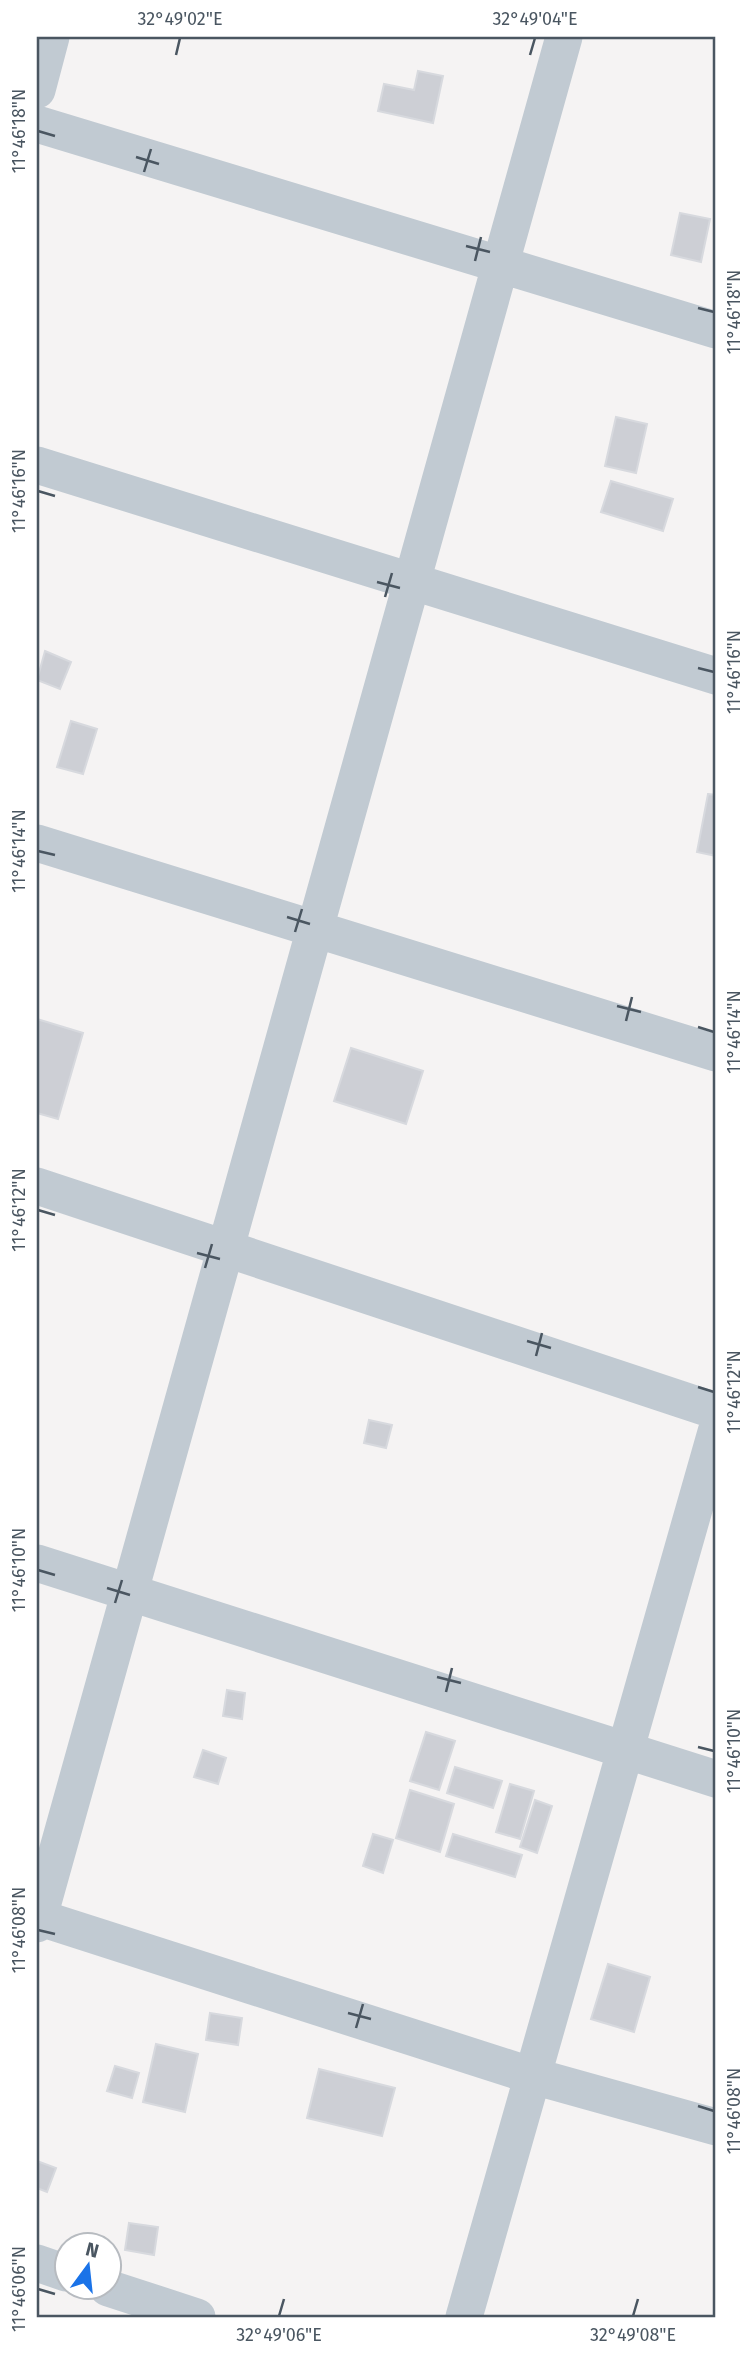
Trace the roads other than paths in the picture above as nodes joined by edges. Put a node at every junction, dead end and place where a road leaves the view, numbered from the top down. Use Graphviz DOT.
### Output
graph roads {
  1 [pos="51,37"];
  2 [pos="564,37"];
  3 [pos="37,90"];
  4 [pos="37,124"];
  5 [pos="500,266"];
  6 [pos="716,330"];
  7 [pos="37,465"];
  8 [pos="412,581"];
  9 [pos="716,676"];
  10 [pos="37,843"];
  11 [pos="315,930"];
  12 [pos="716,1053"];
  13 [pos="37,1186"];
  14 [pos="225,1249"];
  15 [pos="716,1411"];
  16 [pos="716,1432"];
  17 [pos="37,1563"];
  18 [pos="130,1592"];
  19 [pos="625,1752"];
  20 [pos="716,1779"];
  21 [pos="37,1920"];
  22 [pos="533,2076"];
  23 [pos="716,2127"];
  24 [pos="122,2292"];
  25 [pos="197,2317"];
  26 [pos="464,2317"];
  1 -- 3 [label="street"];
  2 -- 5 [label="street"];
  4 -- 5 [label="street"];
  5 -- 6 [label="street"];
  5 -- 8 [label="street"];
  7 -- 8 [label="street"];
  8 -- 9 [label="street"];
  8 -- 11 [label="street"];
  10 -- 11 [label="street"];
  11 -- 12 [label="street"];
  11 -- 14 [label="street"];
  13 -- 14 [label="street"];
  14 -- 15 [label="street"];
  14 -- 18 [label="street"];
  16 -- 19 [label="street"];
  17 -- 18 [label="street"];
  18 -- 19 [label="street"];
  18 -- 21 [label="street"];
  19 -- 20 [label="street"];
  19 -- 22 [label="street"];
  21 -- 22 [label="street"];
  22 -- 23 [label="street"];
  22 -- 26 [label="street"];
  24 -- 25 [label="street"];
}
